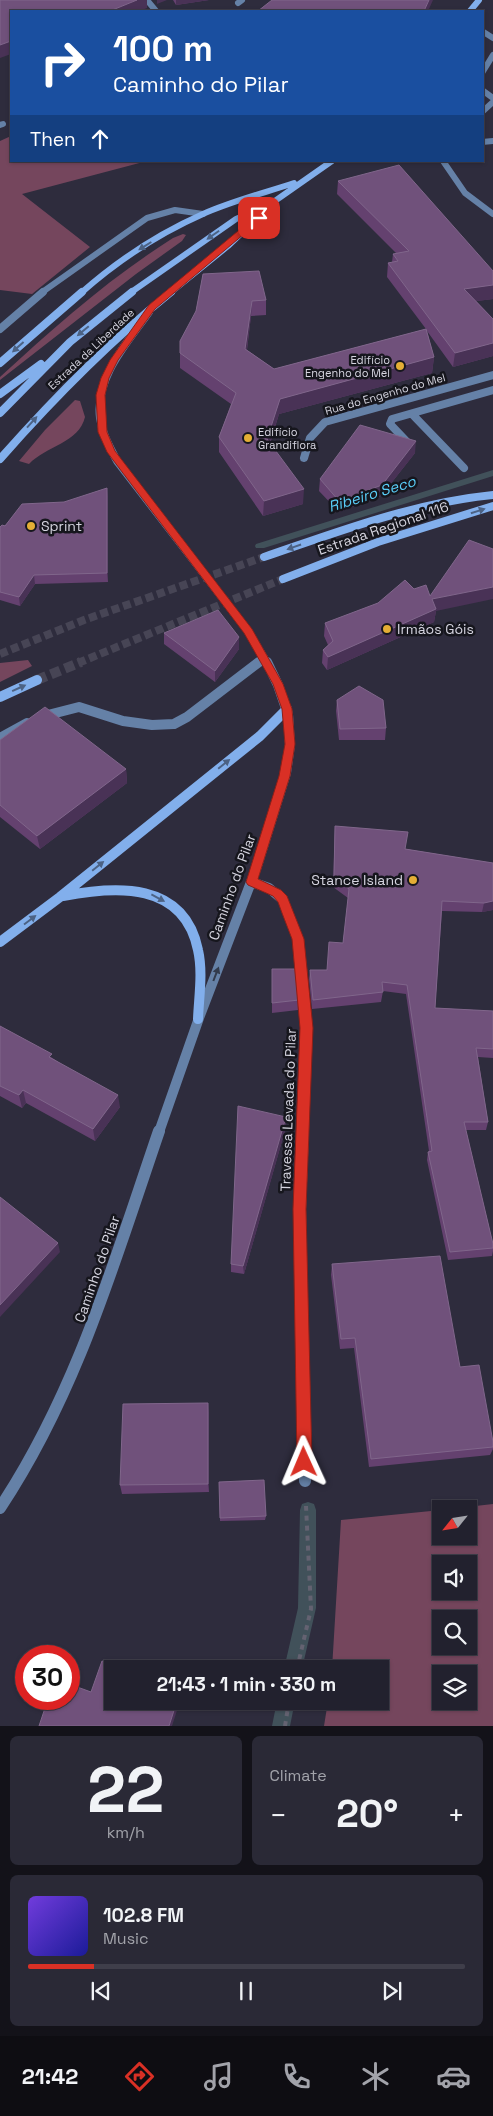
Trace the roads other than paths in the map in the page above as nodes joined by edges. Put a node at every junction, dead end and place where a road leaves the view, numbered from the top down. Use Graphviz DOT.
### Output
graph roads {
  1 [pos="147,0"];
  2 [pos="155,10"];
  3 [pos="493,55"];
  4 [pos="484,70"];
  5 [pos="493,100"];
  6 [pos="484,110"];
  7 [pos="331,162"];
  8 [pos="444,162"];
  9 [pos="306,179"];
  10 [pos="272,203"];
  11 [pos="203,214"];
  12 [pos="493,214"];
  13 [pos="152,307"];
  14 [pos="0,329"];
  15 [pos="70,342"];
  16 [pos="0,363"];
  17 [pos="493,375"];
  18 [pos="493,390"];
  19 [pos="0,394"];
  20 [pos="0,413"];
  21 [pos="412,414"];
  22 [pos="409,444"];
  23 [pos="304,458"];
  24 [pos="0,459"];
  25 [pos="464,468"];
  26 [pos="493,495"];
  27 [pos="493,506"];
  28 [pos="264,557"];
  29 [pos="283,579"];
  30 [pos="264,658"];
  31 [pos="38,680"];
  32 [pos="0,697"];
  33 [pos="287,709"];
  34 [pos="0,738"];
  35 [pos="252,882"];
  36 [pos="60,897"];
  37 [pos="0,942"];
  38 [pos="198,1019"];
  39 [pos="305,1481"];
  40 [pos="0,1508"];
  1 -- 2 [label="street"];
  3 -- 4 [label="street"];
  5 -- 6 [label="street"];
  7 -- 9 [label="main road, Estrada da Liberdade"];
  8 -- 12 [label="street"];
  9 -- 10 [label="main road, Estrada da Liberdade"];
  9 -- 11 [label="main road"];
  10 -- 13 [label="main road, Estrada da Liberdade"];
  10 -- 15 [label="main road, Estrada da Liberdade, one-way"];
  11 -- 14 [label="street"];
  11 -- 16 [label="main road, one-way"];
  24 -- 13 [label="main road, Estrada da Liberdade, one-way"];
  13 -- 30 [label="street, Caminho do Pilar"];
  15 -- 19 [label="main road"];
  15 -- 20 [label="main road, Estrada da Liberdade"];
  17 -- 23 [label="street, Rua do Engenho do Mel"];
  18 -- 21 [label="street"];
  21 -- 22 [label="street"];
  21 -- 25 [label="street"];
  26 -- 28 [label="main road, Estrada Regional 116, one-way"];
  29 -- 27 [label="main road, Estrada Regional 116, one-way"];
  30 -- 33 [label="street, Caminho do Pilar"];
  30 -- 34 [label="street"];
  32 -- 31 [label="main road, one-way"];
  33 -- 35 [label="street, Caminho do Pilar"];
  36 -- 33 [label="main road, one-way"];
  38 -- 35 [label="street, Caminho do Pilar, one-way"];
  35 -- 39 [label="street, Travessa Levada do Pilar"];
  37 -- 36 [label="main road, one-way"];
  36 -- 38 [label="main road, one-way"];
  38 -- 40 [label="street, Caminho do Pilar"];
}
